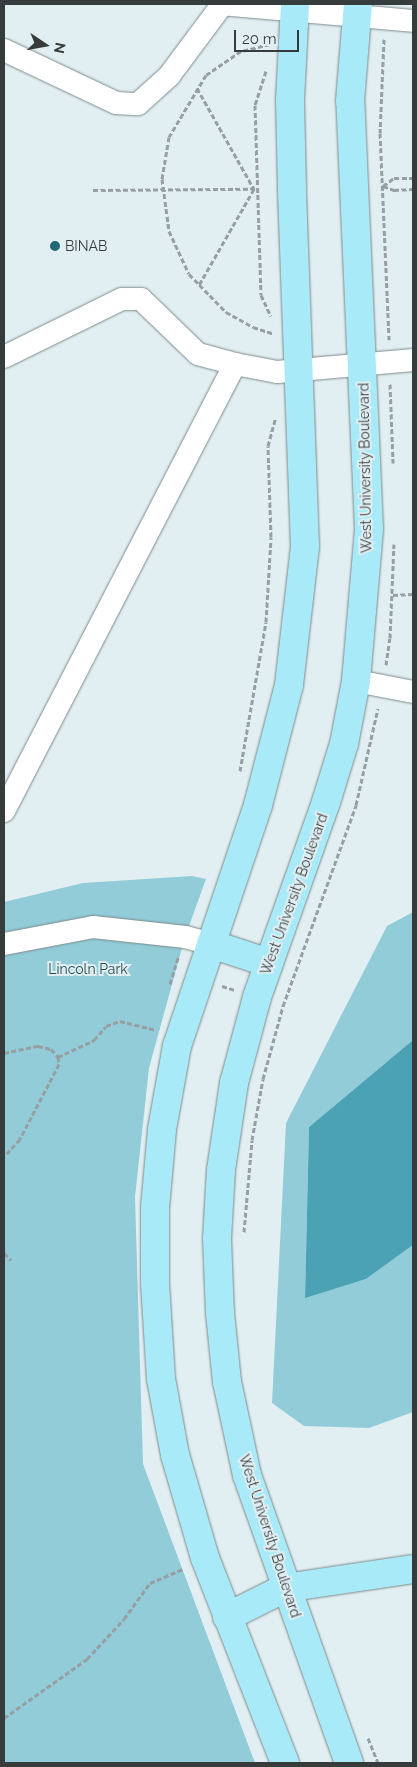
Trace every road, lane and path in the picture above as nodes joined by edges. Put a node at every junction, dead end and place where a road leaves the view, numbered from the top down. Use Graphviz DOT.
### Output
graph roads {
  1 [pos="221,4"];
  2 [pos="288,8"];
  3 [pos="357,10"];
  4 [pos="413,21"];
  5 [pos="270,44"];
  6 [pos="4,50"];
  7 [pos="270,51"];
  8 [pos="267,67"];
  9 [pos="197,88"];
  10 [pos="413,178"];
  11 [pos="256,189"];
  12 [pos="93,190"];
  13 [pos="413,190"];
  14 [pos="163,191"];
  15 [pos="199,285"];
  16 [pos="272,319"];
  17 [pos="276,327"];
  18 [pos="276,335"];
  19 [pos="4,357"];
  20 [pos="413,360"];
  21 [pos="235,364"];
  22 [pos="363,366"];
  23 [pos="288,371"];
  24 [pos="276,412"];
  25 [pos="413,594"];
  26 [pos="393,595"];
  27 [pos="356,681"];
  28 [pos="413,692"];
  29 [pos="240,775"];
  30 [pos="4,811"];
  31 [pos="185,937"];
  32 [pos="4,944"];
  33 [pos="211,944"];
  34 [pos="269,963"];
  35 [pos="174,971"];
  36 [pos="199,979"];
  37 [pos="168,988"];
  38 [pos="257,997"];
  39 [pos="284,1006"];
  40 [pos="158,1022"];
  41 [pos="155,1030"];
  42 [pos="154,1040"];
  43 [pos="4,1053"];
  44 [pos="58,1057"];
  45 [pos="4,1158"];
  46 [pos="4,1253"];
  47 [pos="11,1260"];
  48 [pos="205,1558"];
  49 [pos="413,1569"];
  50 [pos="285,1588"];
  51 [pos="227,1617"];
  52 [pos="4,1718"];
  53 [pos="284,1763"];
  54 [pos="349,1763"];
  1 -- 2 [label="lane"];
  1 -- 6 [label="lane"];
  2 -- 3 [label="lane"];
  2 -- 5 [label="path"];
  2 -- 23 [label="main road"];
  3 -- 4 [label="lane"];
  3 -- 22 [label="main road, West University Boulevard"];
  5 -- 7 [label="path"];
  5 -- 9 [label="path"];
  8 -- 11 [label="path"];
  9 -- 11 [label="path"];
  9 -- 14 [label="path"];
  10 -- 13 [label="path"];
  11 -- 14 [label="path"];
  11 -- 15 [label="path"];
  11 -- 16 [label="path"];
  12 -- 14 [label="path"];
  14 -- 15 [label="path"];
  15 -- 18 [label="path"];
  17 -- 18 [label="path"];
  18 -- 23 [label="path"];
  19 -- 21 [label="lane"];
  20 -- 22 [label="lane"];
  21 -- 23 [label="lane"];
  21 -- 30 [label="lane"];
  22 -- 23 [label="lane"];
  22 -- 27 [label="main road, West University Boulevard"];
  23 -- 33 [label="main road"];
  24 -- 29 [label="path"];
  25 -- 26 [label="path"];
  27 -- 28 [label="lane"];
  27 -- 34 [label="main road, West University Boulevard"];
  31 -- 32 [label="lane"];
  31 -- 33 [label="lane"];
  31 -- 35 [label="path"];
  33 -- 34 [label="main road"];
  33 -- 36 [label="main road"];
  34 -- 38 [label="main road, West University Boulevard"];
  35 -- 36 [label="path"];
  35 -- 37 [label="path"];
  36 -- 38 [label="path"];
  36 -- 48 [label="main road"];
  38 -- 39 [label="path"];
  38 -- 50 [label="main road, West University Boulevard"];
  40 -- 41 [label="path"];
  41 -- 42 [label="path"];
  41 -- 44 [label="path"];
  43 -- 44 [label="path"];
  44 -- 45 [label="path"];
  46 -- 47 [label="path"];
  48 -- 51 [label="main road"];
  48 -- 52 [label="path"];
  49 -- 50 [label="main road"];
  50 -- 51 [label="main road"];
  50 -- 54 [label="main road, West University Boulevard"];
  51 -- 53 [label="main road"];
}
